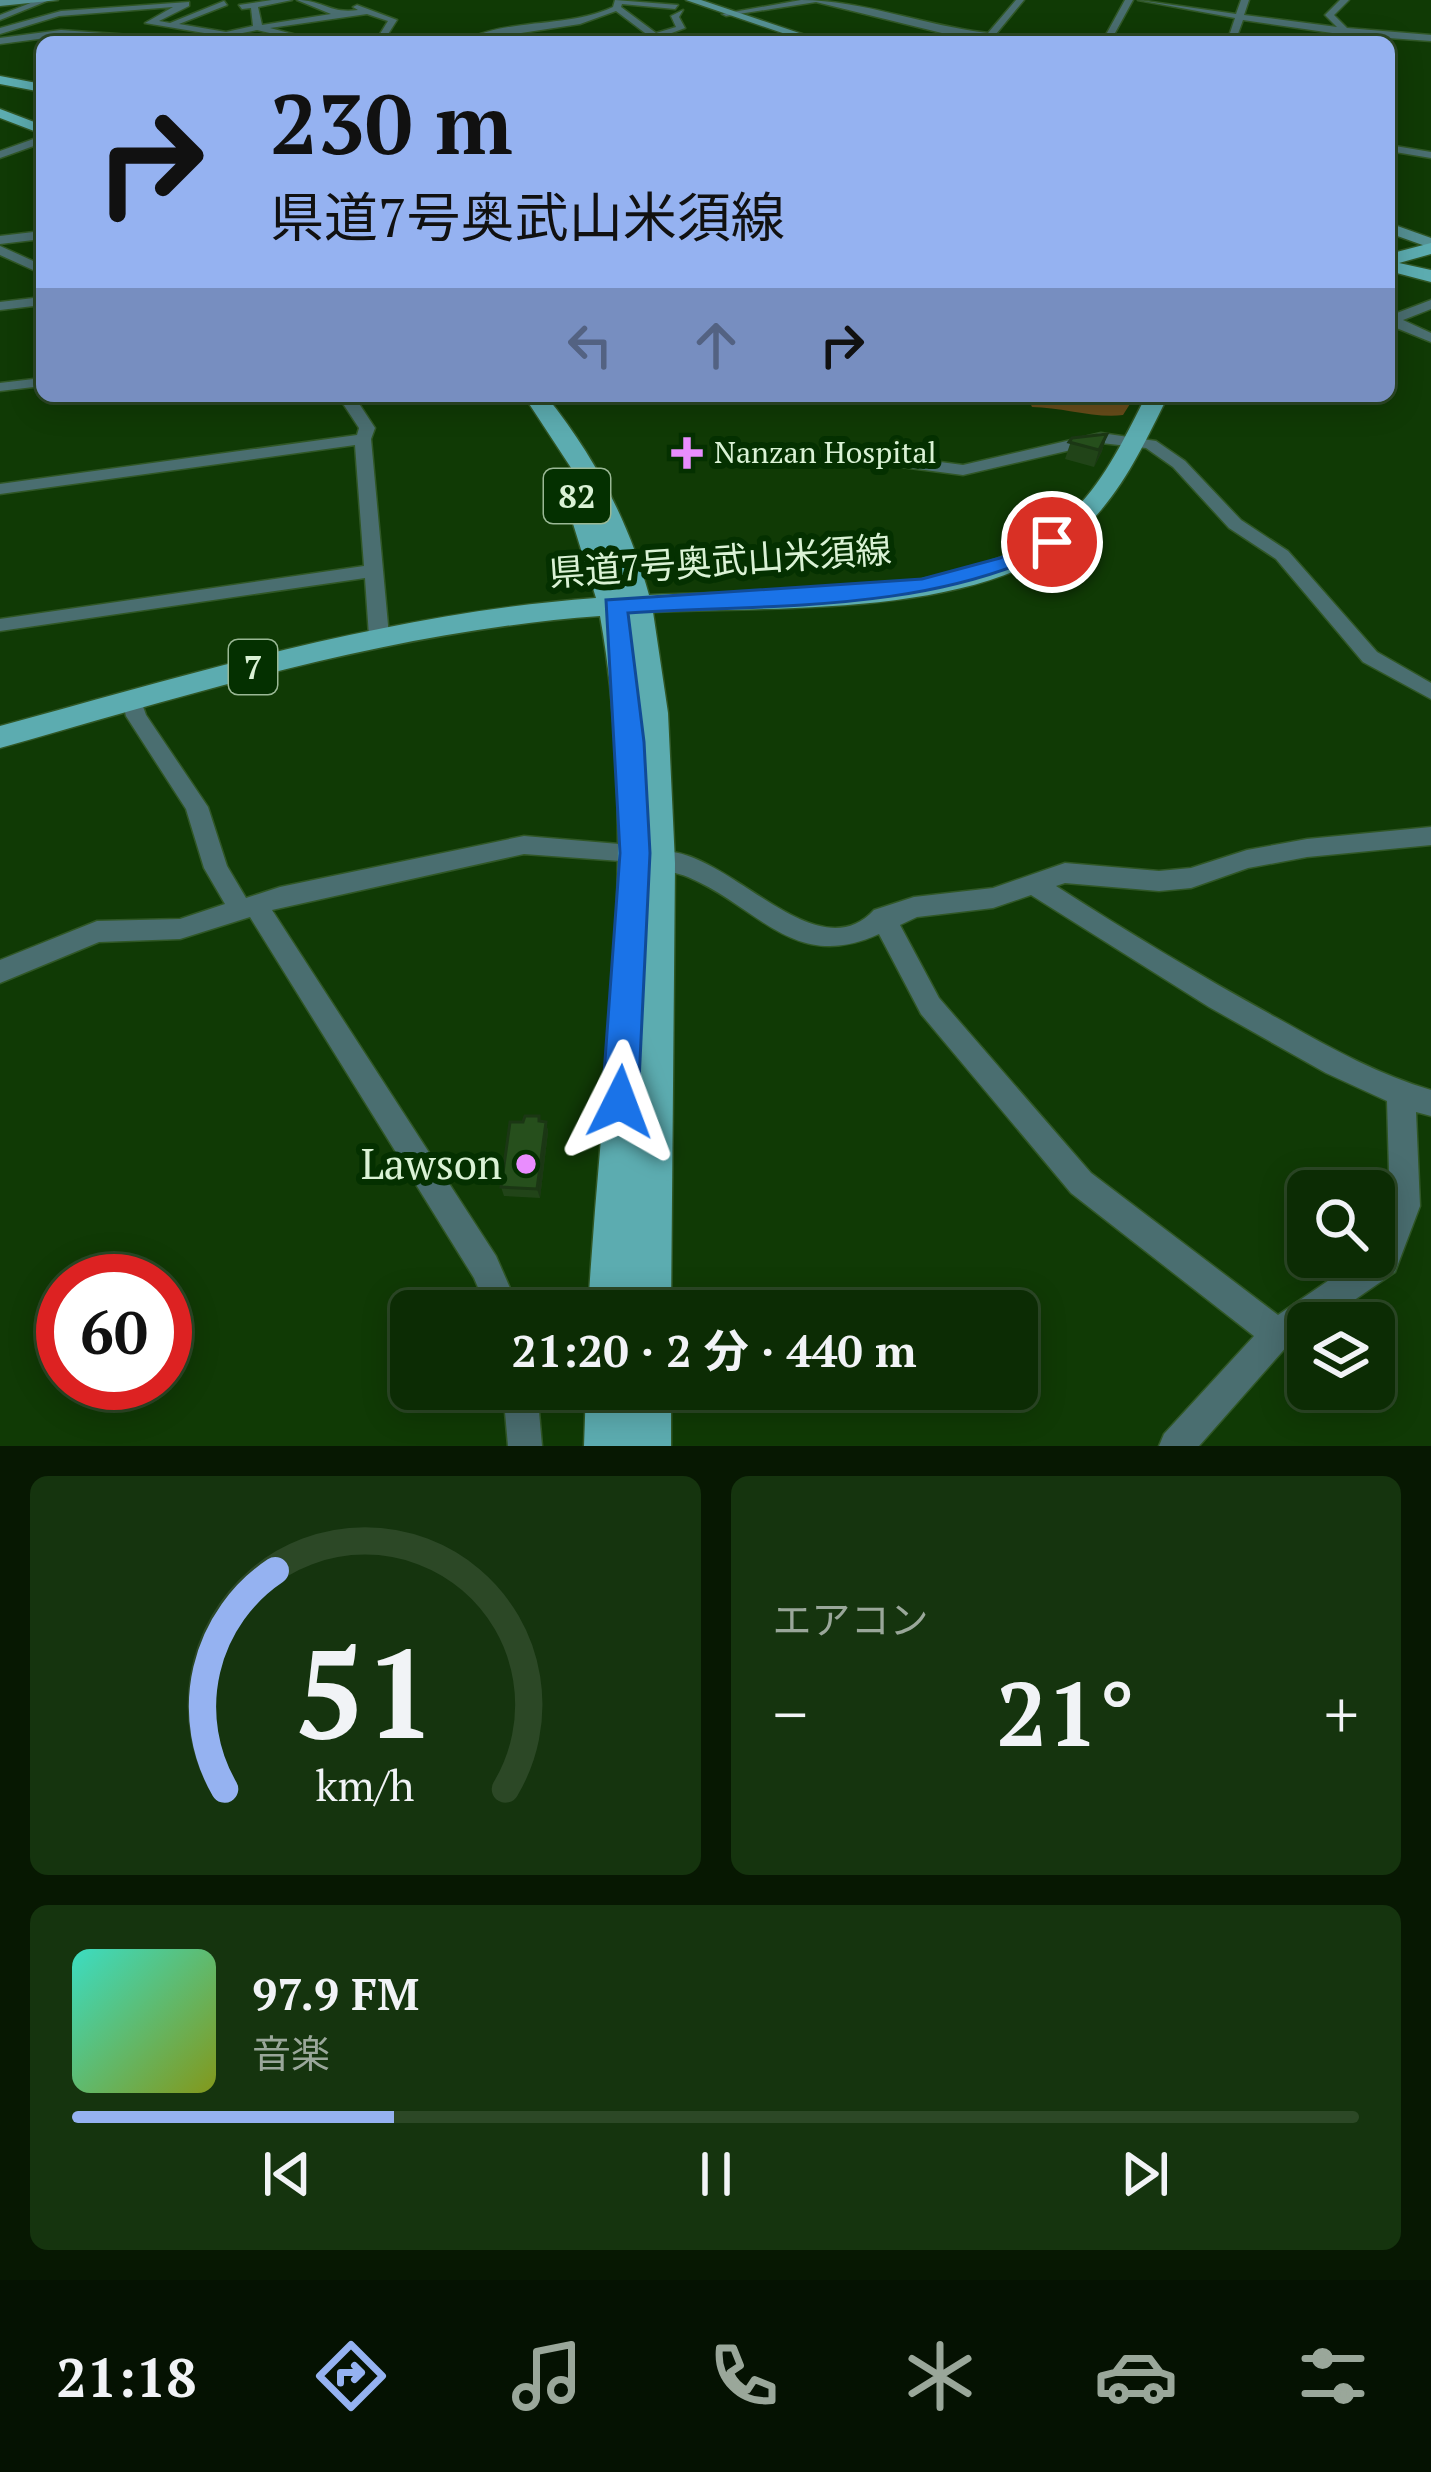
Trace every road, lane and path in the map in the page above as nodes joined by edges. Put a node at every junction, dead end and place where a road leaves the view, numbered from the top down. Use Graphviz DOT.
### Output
graph roads {
  1 [pos="48,0"];
  2 [pos="63,0"];
  3 [pos="90,0"];
  4 [pos="288,0"];
  5 [pos="301,0"];
  6 [pos="341,0"];
  7 [pos="711,0"];
  8 [pos="816,0"];
  9 [pos="1020,0"];
  10 [pos="1129,0"];
  11 [pos="1142,0"];
  12 [pos="1245,0"];
  13 [pos="1346,0"];
  14 [pos="144,2"];
  15 [pos="220,2"];
  16 [pos="640,2"];
  17 [pos="693,2"];
  18 [pos="0,3"];
  19 [pos="618,3"];
  20 [pos="241,6"];
  21 [pos="677,9"];
  22 [pos="177,10"];
  23 [pos="855,10"];
  24 [pos="368,11"];
  25 [pos="100,12"];
  26 [pos="61,14"];
  27 [pos="257,14"];
  28 [pos="336,14"];
  29 [pos="726,14"];
  30 [pos="113,17"];
  31 [pos="0,18"];
  32 [pos="1239,19"];
  33 [pos="125,20"];
  34 [pos="753,20"];
  35 [pos="147,22"];
  36 [pos="170,26"];
  37 [pos="187,28"];
  38 [pos="0,32"];
  39 [pos="63,36"];
  40 [pos="87,36"];
  41 [pos="98,36"];
  42 [pos="144,36"];
  43 [pos="168,36"];
  44 [pos="202,36"];
  45 [pos="278,36"];
  46 [pos="384,36"];
  47 [pos="481,36"];
  48 [pos="656,36"];
  49 [pos="665,36"];
  50 [pos="802,36"];
  51 [pos="990,36"];
  52 [pos="1109,36"];
  53 [pos="1233,36"];
  54 [pos="1340,36"];
  55 [pos="1345,36"];
  56 [pos="1395,38"];
  57 [pos="1431,38"];
  58 [pos="36,40"];
  59 [pos="0,41"];
  60 [pos="0,80"];
  61 [pos="36,87"];
  62 [pos="0,109"];
  63 [pos="36,127"];
  64 [pos="36,134"];
  65 [pos="1395,149"];
  66 [pos="0,155"];
  67 [pos="1431,155"];
  68 [pos="1395,231"];
  69 [pos="36,236"];
  70 [pos="0,240"];
  71 [pos="1431,246"];
  72 [pos="0,250"];
  73 [pos="1395,261"];
  74 [pos="1395,265"];
  75 [pos="36,268"];
  76 [pos="1431,276"];
  77 [pos="36,303"];
  78 [pos="1431,304"];
  79 [pos="0,306"];
  80 [pos="1395,319"];
  81 [pos="1395,323"];
  82 [pos="1431,338"];
  83 [pos="36,383"];
  84 [pos="0,387"];
  85 [pos="350,402"];
  86 [pos="522,402"];
  87 [pos="540,402"];
  88 [pos="1154,402"];
  89 [pos="363,439"];
  90 [pos="1135,439"];
  91 [pos="902,463"];
  92 [pos="0,489"];
  93 [pos="372,571"];
  94 [pos="627,605"];
  95 [pos="0,626"];
  96 [pos="379,636"];
  97 [pos="1431,692"];
  98 [pos="132,700"];
  99 [pos="0,737"];
  100 [pos="1431,836"];
  101 [pos="647,856"];
  102 [pos="1037,886"];
  103 [pos="249,908"];
  104 [pos="883,917"];
  105 [pos="0,972"];
  106 [pos="1401,1095"];
  107 [pos="1431,1102"];
  108 [pos="495,1290"];
  109 [pos="613,1290"];
  110 [pos="648,1290"];
  111 [pos="1277,1334"];
  112 [pos="522,1410"];
  113 [pos="609,1410"];
  114 [pos="647,1410"];
  115 [pos="525,1446"];
  116 [pos="608,1446"];
  117 [pos="646,1446"];
  118 [pos="1176,1446"];
  1 -- 18 [label="main road"];
  1 -- 31 [label="street"];
  2 -- 26 [label="street"];
  3 -- 14 [label="street"];
  4 -- 27 [label="street"];
  5 -- 28 [label="street"];
  6 -- 24 [label="street"];
  7 -- 17 [label="street"];
  8 -- 23 [label="street"];
  8 -- 29 [label="street"];
  9 -- 51 [label="street"];
  10 -- 52 [label="street"];
  11 -- 32 [label="street"];
  12 -- 32 [label="street"];
  13 -- 55 [label="street"];
  14 -- 22 [label="street"];
  14 -- 25 [label="street"];
  15 -- 20 [label="street"];
  15 -- 36 [label="street"];
  16 -- 19 [label="street"];
  16 -- 21 [label="street"];
  17 -- 21 [label="main road"];
  17 -- 29 [label="main road"];
  19 -- 47 [label="street"];
  19 -- 48 [label="street"];
  20 -- 27 [label="street"];
  20 -- 37 [label="street"];
  21 -- 29 [label="main road"];
  21 -- 49 [label="street"];
  22 -- 30 [label="street"];
  22 -- 35 [label="street"];
  23 -- 34 [label="street"];
  23 -- 51 [label="street"];
  24 -- 28 [label="street"];
  24 -- 46 [label="street"];
  25 -- 26 [label="street"];
  25 -- 30 [label="street"];
  26 -- 38 [label="street"];
  26 -- 39 [label="street"];
  27 -- 28 [label="street"];
  27 -- 44 [label="street"];
  27 -- 44 [label="street"];
  28 -- 45 [label="street"];
  29 -- 34 [label="main road"];
  30 -- 33 [label="street"];
  30 -- 39 [label="street"];
  32 -- 53 [label="street"];
  32 -- 54 [label="street"];
  33 -- 35 [label="street"];
  33 -- 40 [label="street"];
  34 -- 50 [label="main road"];
  35 -- 36 [label="street"];
  35 -- 41 [label="street"];
  36 -- 37 [label="street"];
  36 -- 42 [label="street"];
  37 -- 43 [label="street"];
  37 -- 44 [label="street"];
  56 -- 57 [label="street"];
  58 -- 59 [label="street"];
  60 -- 61 [label="main road"];
  62 -- 63 [label="main road"];
  64 -- 66 [label="street"];
  65 -- 67 [label="street"];
  68 -- 71 [label="main road"];
  69 -- 70 [label="street"];
  71 -- 73 [label="main road"];
  72 -- 75 [label="street"];
  74 -- 76 [label="main road"];
  77 -- 79 [label="street"];
  78 -- 80 [label="street"];
  81 -- 82 [label="street"];
  83 -- 84 [label="street"];
  85 -- 89 [label="street"];
  86 -- 94 [label="main road, 82"];
  87 -- 94 [label="main road, 82"];
  88 -- 90 [label="main road, 県道7号奥武山米須線 / 7"];
  89 -- 92 [label="street"];
  89 -- 93 [label="street"];
  90 -- 91 [label="street"];
  90 -- 94 [label="main road, 県道7号奥武山米須線 / 7"];
  90 -- 97 [label="street"];
  93 -- 95 [label="street"];
  93 -- 96 [label="street"];
  94 -- 96 [label="main road, 県道7号奥武山米須線 / 7"];
  94 -- 101 [label="main road, 82"];
  96 -- 98 [label="main road, 県道7号奥武山米須線 / 7"];
  98 -- 99 [label="main road, 県道7号奥武山米須線 / 7"];
  98 -- 103 [label="street"];
  100 -- 102 [label="street"];
  101 -- 103 [label="street"];
  101 -- 104 [label="street"];
  101 -- 109 [label="main road, 82"];
  101 -- 110 [label="main road, 82"];
  102 -- 104 [label="street"];
  102 -- 106 [label="street"];
  103 -- 105 [label="street"];
  103 -- 108 [label="street"];
  104 -- 111 [label="street"];
  106 -- 107 [label="street"];
  106 -- 111 [label="street"];
  111 -- 118 [label="street"];
  112 -- 115 [label="street"];
  113 -- 116 [label="main road"];
  114 -- 117 [label="main road"];
}
